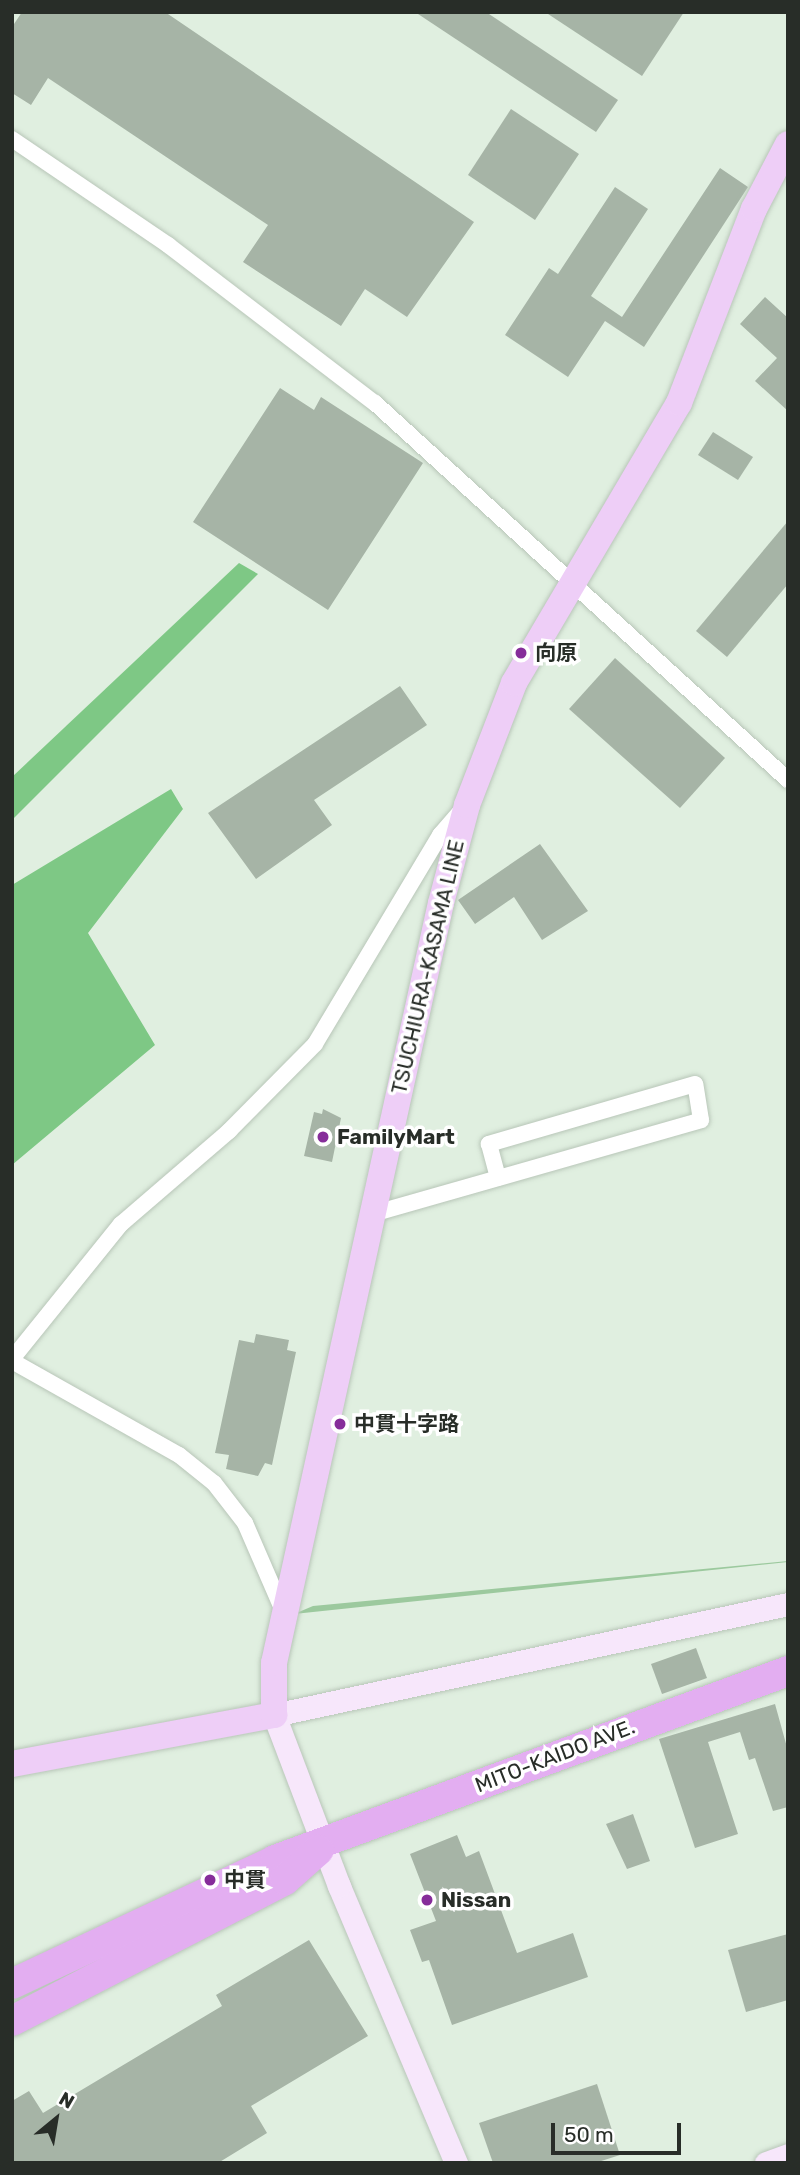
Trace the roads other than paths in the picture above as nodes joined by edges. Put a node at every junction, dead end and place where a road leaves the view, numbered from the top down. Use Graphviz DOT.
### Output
graph roads {
  1 [pos="12,139"];
  2 [pos="788,144"];
  3 [pos="570,584"];
  4 [pos="788,780"];
  5 [pos="467,804"];
  6 [pos="498,1178"];
  7 [pos="372,1214"];
  8 [pos="12,1360"];
  9 [pos="788,1604"];
  10 [pos="285,1615"];
  11 [pos="788,1671"];
  12 [pos="274,1715"];
  13 [pos="12,1764"];
  14 [pos="324,1845"];
  15 [pos="12,1984"];
  16 [pos="12,2021"];
  17 [pos="788,2155"];
  18 [pos="456,2163"];
  19 [pos="766,2163"];
  1 -- 3 [label="street"];
  2 -- 3 [label="main road, TSUCHIURA-KASAMA LINE"];
  3 -- 4 [label="street"];
  3 -- 5 [label="main road, TSUCHIURA-KASAMA LINE"];
  5 -- 7 [label="main road, TSUCHIURA-KASAMA LINE"];
  5 -- 8 [label="street"];
  6 -- 6 [label="street"];
  6 -- 7 [label="street"];
  7 -- 10 [label="main road, TSUCHIURA-KASAMA LINE"];
  8 -- 10 [label="street"];
  9 -- 12 [label="street"];
  10 -- 12 [label="main road, TSUCHIURA-KASAMA LINE"];
  11 -- 14 [label="highway, MITO-KAIDO AVE."];
  12 -- 13 [label="main road"];
  12 -- 14 [label="street"];
  14 -- 15 [label="highway, MITO-KAIDO AVE."];
  14 -- 16 [label="highway, MITO-KAIDO AVE."];
  14 -- 18 [label="street"];
  17 -- 19 [label="street"];
}
